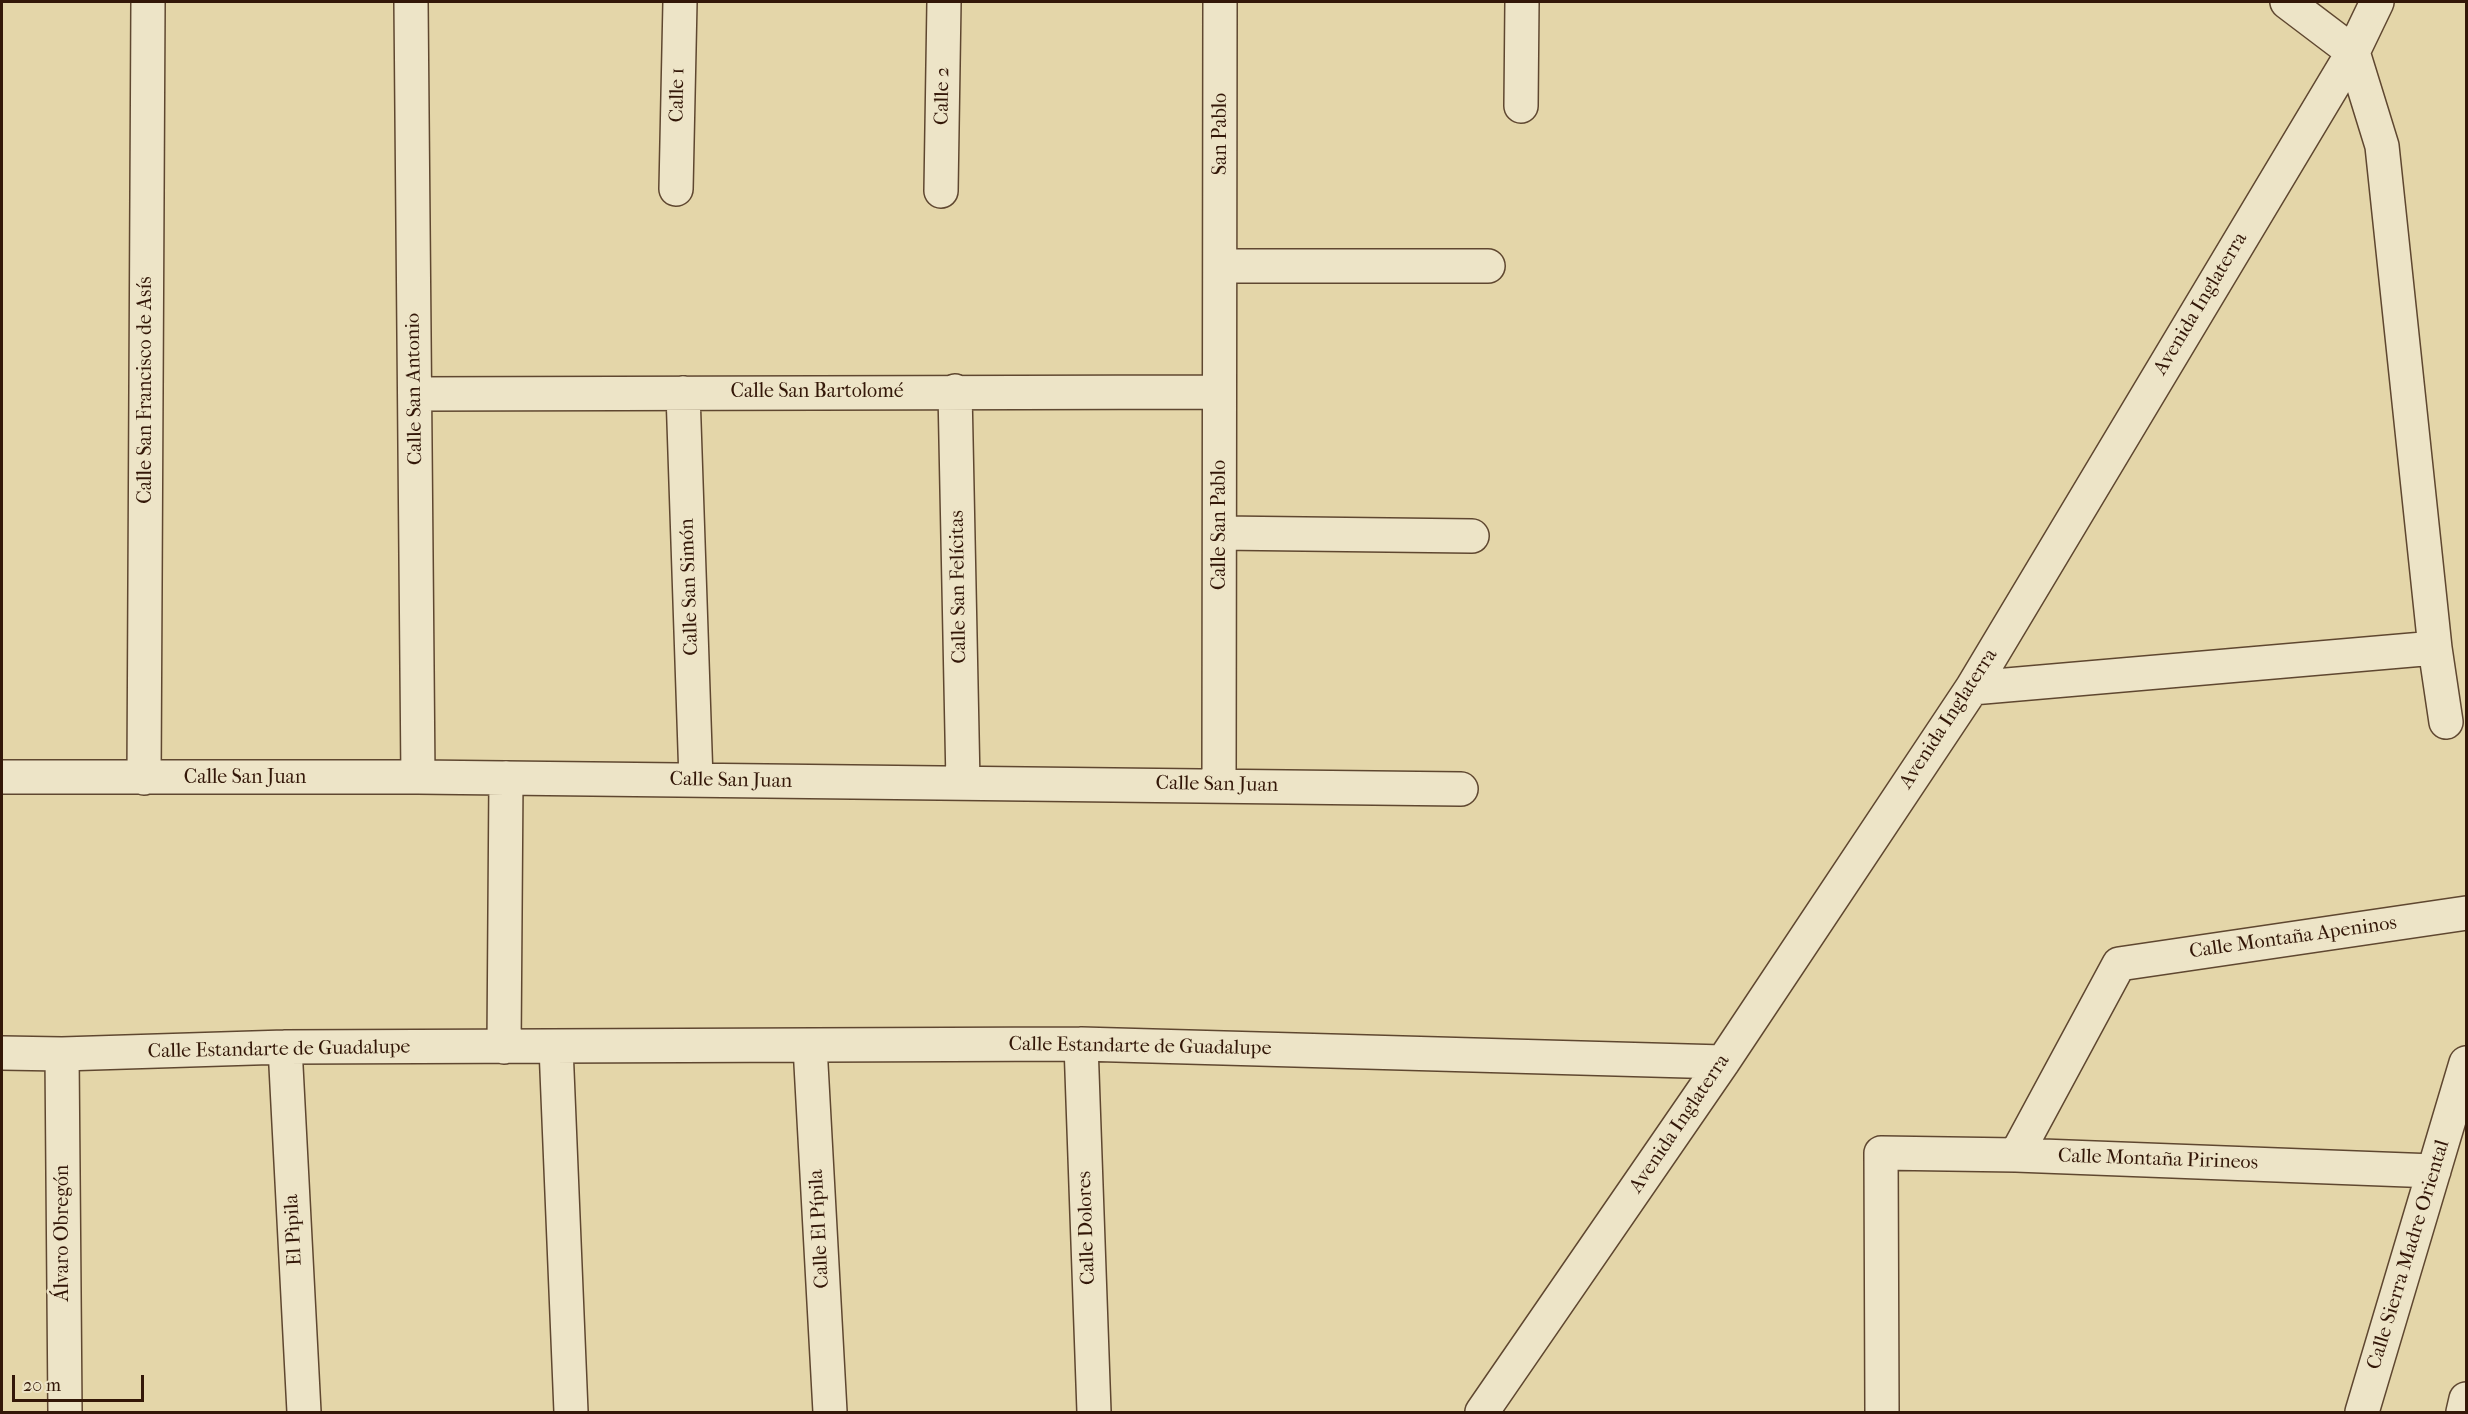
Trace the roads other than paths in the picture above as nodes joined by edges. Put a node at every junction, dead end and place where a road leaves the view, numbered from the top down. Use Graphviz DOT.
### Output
graph roads {
  1 [pos="148,2"];
  2 [pos="411,2"];
  3 [pos="680,2"];
  4 [pos="944,2"];
  5 [pos="1220,2"];
  6 [pos="1522,2"];
  7 [pos="2287,2"];
  8 [pos="2377,2"];
  9 [pos="2352,52"];
  10 [pos="1521,106"];
  11 [pos="676,189"];
  12 [pos="941,191"];
  13 [pos="1222,266"];
  14 [pos="1488,266"];
  15 [pos="955,391"];
  16 [pos="1220,392"];
  17 [pos="683,393"];
  18 [pos="415,394"];
  19 [pos="1220,532"];
  20 [pos="1472,536"];
  21 [pos="2435,648"];
  22 [pos="1972,688"];
  23 [pos="2446,722"];
  24 [pos="2,777"];
  25 [pos="418,777"];
  26 [pos="144,778"];
  27 [pos="506,778"];
  28 [pos="696,780"];
  29 [pos="963,783"];
  30 [pos="1219,785"];
  31 [pos="1461,789"];
  32 [pos="2466,913"];
  33 [pos="1081,1044"];
  34 [pos="810,1046"];
  35 [pos="285,1047"];
  36 [pos="504,1047"];
  37 [pos="556,1047"];
  38 [pos="2,1053"];
  39 [pos="62,1054"];
  40 [pos="1723,1062"];
  41 [pos="2466,1063"];
  42 [pos="2016,1155"];
  43 [pos="2434,1171"];
  44 [pos="2466,1399"];
  45 [pos="64,1413"];
  46 [pos="304,1413"];
  47 [pos="571,1413"];
  48 [pos="830,1413"];
  49 [pos="1094,1413"];
  50 [pos="1482,1413"];
  51 [pos="1882,1413"];
  52 [pos="2362,1413"];
  53 [pos="2463,1413"];
  1 -- 26 [label="street, Calle San Francisco de Asís"];
  2 -- 18 [label="street, Calle San Antonio"];
  3 -- 11 [label="street, Calle 1"];
  4 -- 12 [label="street, Calle 2"];
  5 -- 13 [label="street, San Pablo"];
  6 -- 10 [label="street"];
  7 -- 9 [label="street"];
  8 -- 9 [label="street, Avenida Inglaterra"];
  9 -- 21 [label="street"];
  9 -- 22 [label="street, Avenida Inglaterra"];
  13 -- 14 [label="street"];
  13 -- 16 [label="street, Calle San Pablo"];
  15 -- 16 [label="street, Calle San Bartolomé"];
  15 -- 17 [label="street, Calle San Bartolomé"];
  15 -- 29 [label="street, Calle San Felícitas"];
  16 -- 19 [label="street, Calle San Pablo"];
  17 -- 18 [label="street, Calle San Bartolomé"];
  17 -- 28 [label="street, Calle San Simón"];
  18 -- 25 [label="street, Calle San Antonio"];
  19 -- 20 [label="street"];
  19 -- 30 [label="street, Calle San Pablo"];
  21 -- 22 [label="street"];
  21 -- 23 [label="street"];
  22 -- 40 [label="street, Avenida Inglaterra"];
  24 -- 26 [label="street, Calle San Juan"];
  25 -- 26 [label="street, Calle San Juan"];
  25 -- 27 [label="street, Calle San Juan"];
  27 -- 28 [label="street, Calle San Juan"];
  27 -- 36 [label="street"];
  28 -- 29 [label="street, Calle San Juan"];
  29 -- 30 [label="street, Calle San Juan"];
  30 -- 31 [label="street, Calle San Juan"];
  32 -- 42 [label="street, Calle Montaña Apeninos"];
  33 -- 34 [label="street, Calle Estandarte de Guadalupe"];
  33 -- 40 [label="street, Calle Estandarte de Guadalupe"];
  33 -- 49 [label="street, Calle Dolores"];
  34 -- 37 [label="street, Calle Estandarte de Guadalupe"];
  34 -- 48 [label="street, Calle El Pípila"];
  35 -- 36 [label="street, Calle Estandarte de Guadalupe"];
  35 -- 39 [label="street, Calle Estandarte de Guadalupe"];
  35 -- 46 [label="street, El Pìpila"];
  36 -- 37 [label="street, Calle Estandarte de Guadalupe"];
  37 -- 47 [label="street"];
  38 -- 39 [label="street, Calle Estandarte de Guadalupe"];
  39 -- 45 [label="street, Álvaro Obregón"];
  40 -- 50 [label="street, Avenida Inglaterra"];
  41 -- 43 [label="street, Calle Sierra Madre Oriental"];
  42 -- 43 [label="street, Calle Montaña Pirineos"];
  42 -- 51 [label="street, Calle Montaña Pirineos"];
  43 -- 52 [label="street, Calle Sierra Madre Oriental"];
  44 -- 53 [label="street"];
}
